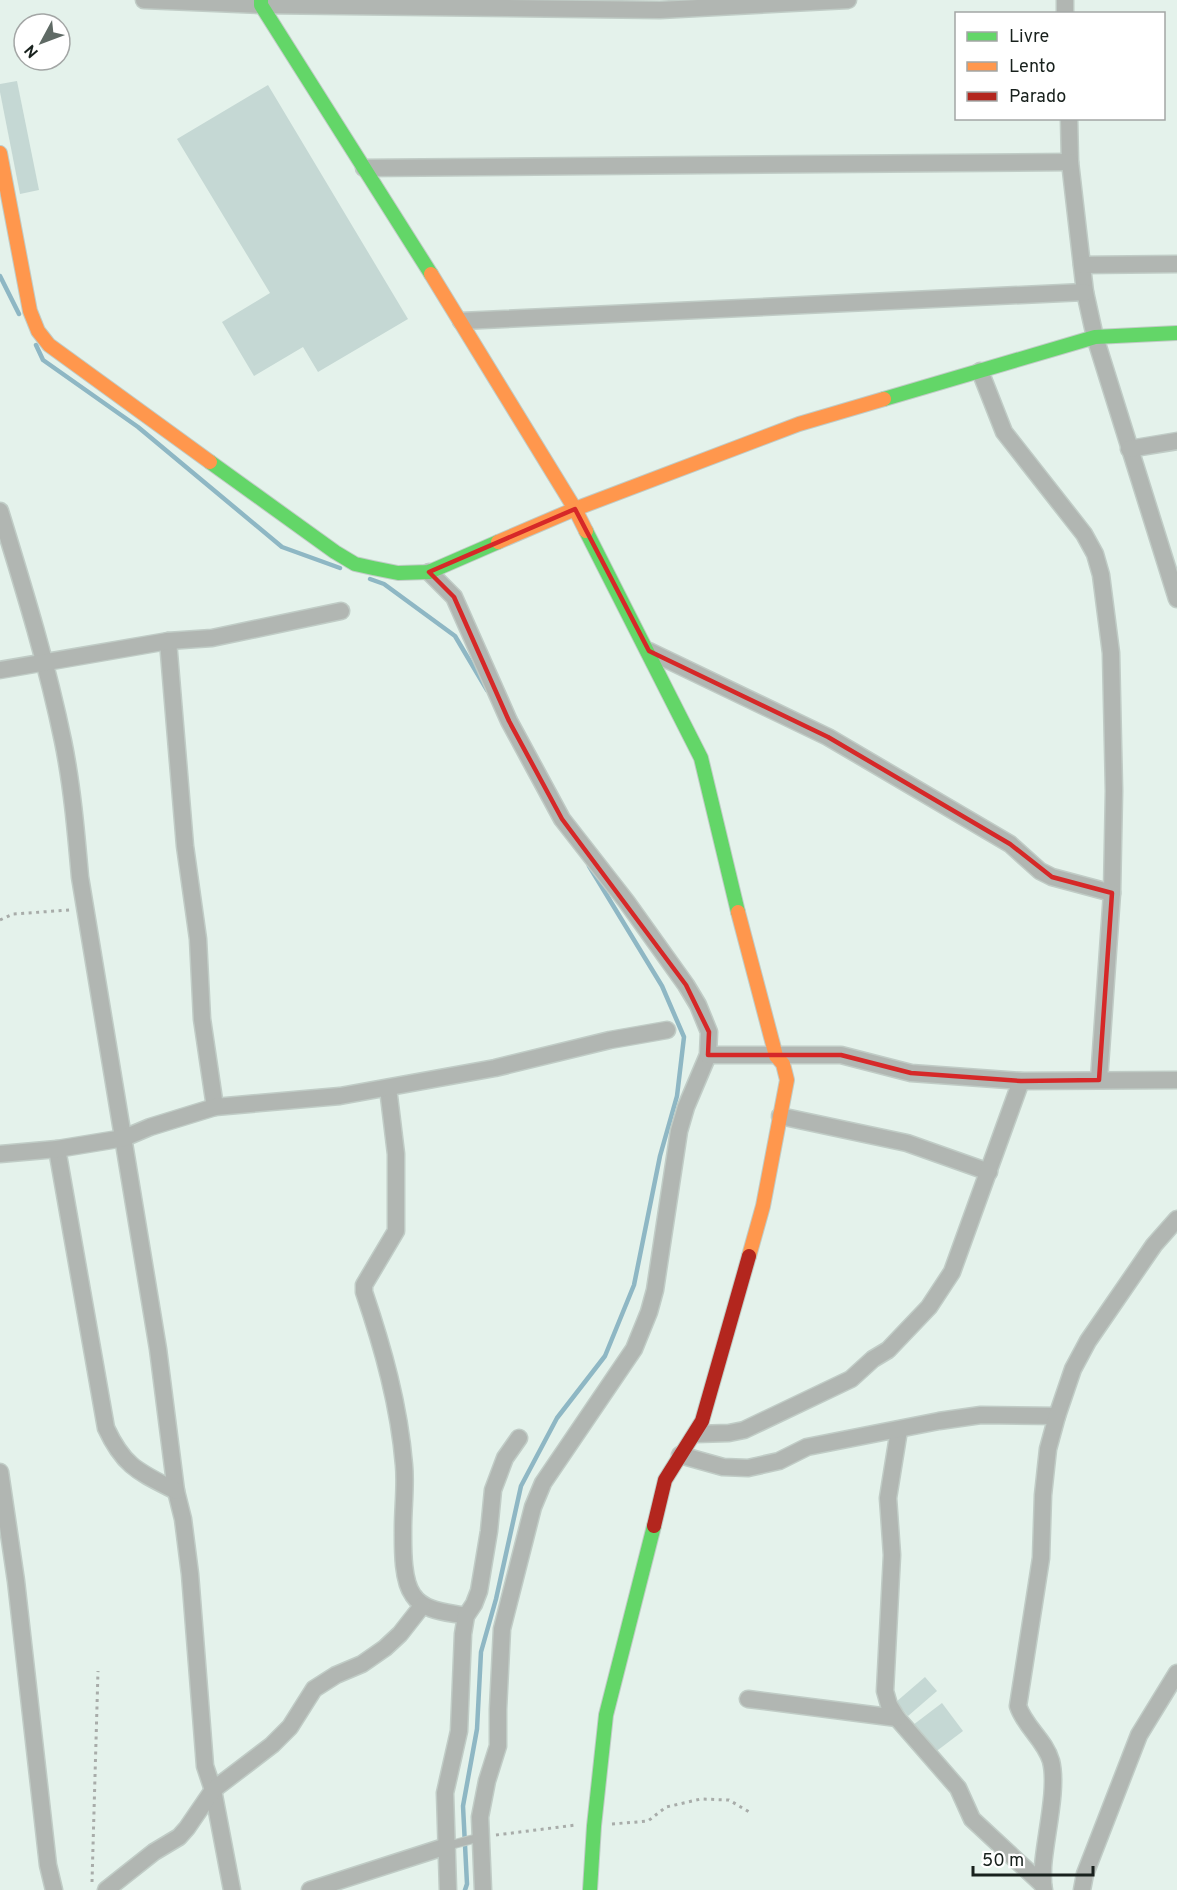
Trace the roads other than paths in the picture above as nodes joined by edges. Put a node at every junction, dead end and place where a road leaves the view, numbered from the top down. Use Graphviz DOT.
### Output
graph roads {
  1 [pos="144,0"];
  2 [pos="848,0"];
  3 [pos="261,2"];
  4 [pos="660,5"];
  5 [pos="1068,120"];
  6 [pos="0,153"];
  7 [pos="1070,162"];
  8 [pos="364,168"];
  9 [pos="1177,264"];
  10 [pos="1082,265"];
  11 [pos="1085,292"];
  12 [pos="461,321"];
  13 [pos="1177,333"];
  14 [pos="1095,337"];
  15 [pos="980,371"];
  16 [pos="1177,441"];
  17 [pos="1129,449"];
  18 [pos="575,509"];
  19 [pos="0,511"];
  20 [pos="429,572"];
  21 [pos="1177,599"];
  22 [pos="341,611"];
  23 [pos="168,641"];
  24 [pos="648,651"];
  25 [pos="43,662"];
  26 [pos="0,670"];
  27 [pos="1112,893"];
  28 [pos="667,1030"];
  29 [pos="708,1055"];
  30 [pos="776,1056"];
  31 [pos="1099,1080"];
  32 [pos="1177,1080"];
  33 [pos="1021,1081"];
  34 [pos="388,1088"];
  35 [pos="215,1107"];
  36 [pos="780,1116"];
  37 [pos="123,1138"];
  38 [pos="57,1149"];
  39 [pos="0,1154"];
  40 [pos="989,1172"];
  41 [pos="1177,1219"];
  42 [pos="1056,1416"];
  43 [pos="899,1430"];
  44 [pos="696,1434"];
  45 [pos="519,1438"];
  46 [pos="680,1455"];
  47 [pos="0,1472"];
  48 [pos="176,1491"];
  49 [pos="422,1606"];
  50 [pos="466,1616"];
  51 [pos="1177,1673"];
  52 [pos="748,1699"];
  53 [pos="897,1718"];
  54 [pos="213,1790"];
  55 [pos="481,1837"];
  56 [pos="447,1845"];
  57 [pos="1043,1887"];
  58 [pos="54,1890"];
  59 [pos="106,1890"];
  60 [pos="232,1890"];
  61 [pos="310,1890"];
  62 [pos="448,1890"];
  63 [pos="483,1890"];
  64 [pos="590,1890"];
  65 [pos="1082,1890"];
  1 -- 3 [label="street"];
  2 -- 4 [label="street"];
  3 -- 4 [label="street"];
  3 -- 8 [label="street"];
  5 -- 7 [label="street"];
  6 -- 20 [label="street"];
  7 -- 8 [label="street"];
  7 -- 10 [label="street"];
  8 -- 12 [label="street"];
  9 -- 10 [label="street"];
  10 -- 11 [label="street"];
  11 -- 12 [label="street"];
  11 -- 14 [label="street"];
  12 -- 18 [label="street"];
  13 -- 14 [label="street"];
  14 -- 15 [label="street"];
  14 -- 17 [label="street"];
  15 -- 18 [label="street"];
  15 -- 27 [label="street"];
  16 -- 17 [label="street"];
  17 -- 21 [label="street"];
  18 -- 20 [label="street"];
  18 -- 24 [label="street"];
  19 -- 25 [label="street"];
  20 -- 29 [label="street"];
  22 -- 23 [label="street"];
  23 -- 25 [label="street"];
  23 -- 35 [label="street"];
  24 -- 27 [label="street"];
  24 -- 30 [label="street"];
  25 -- 26 [label="street"];
  25 -- 37 [label="street"];
  27 -- 31 [label="street"];
  28 -- 34 [label="street"];
  29 -- 30 [label="street"];
  29 -- 55 [label="street"];
  30 -- 33 [label="street"];
  30 -- 36 [label="street"];
  31 -- 32 [label="street"];
  31 -- 33 [label="street"];
  33 -- 40 [label="street"];
  34 -- 35 [label="street"];
  34 -- 49 [label="street"];
  35 -- 37 [label="street"];
  36 -- 40 [label="street"];
  36 -- 44 [label="street"];
  37 -- 38 [label="street"];
  37 -- 48 [label="street"];
  38 -- 39 [label="street"];
  38 -- 48 [label="street"];
  40 -- 44 [label="street"];
  41 -- 42 [label="street"];
  42 -- 43 [label="street"];
  42 -- 57 [label="street"];
  43 -- 46 [label="street"];
  43 -- 53 [label="street"];
  44 -- 46 [label="street"];
  45 -- 50 [label="street"];
  46 -- 64 [label="street"];
  47 -- 58 [label="street"];
  48 -- 54 [label="street"];
  49 -- 50 [label="street"];
  49 -- 54 [label="street"];
  50 -- 56 [label="street"];
  51 -- 65 [label="street"];
  52 -- 53 [label="street"];
  53 -- 57 [label="street"];
  54 -- 59 [label="street"];
  54 -- 60 [label="street"];
  55 -- 56 [label="lane"];
  55 -- 63 [label="street"];
  56 -- 61 [label="street"];
  56 -- 62 [label="street"];
}
